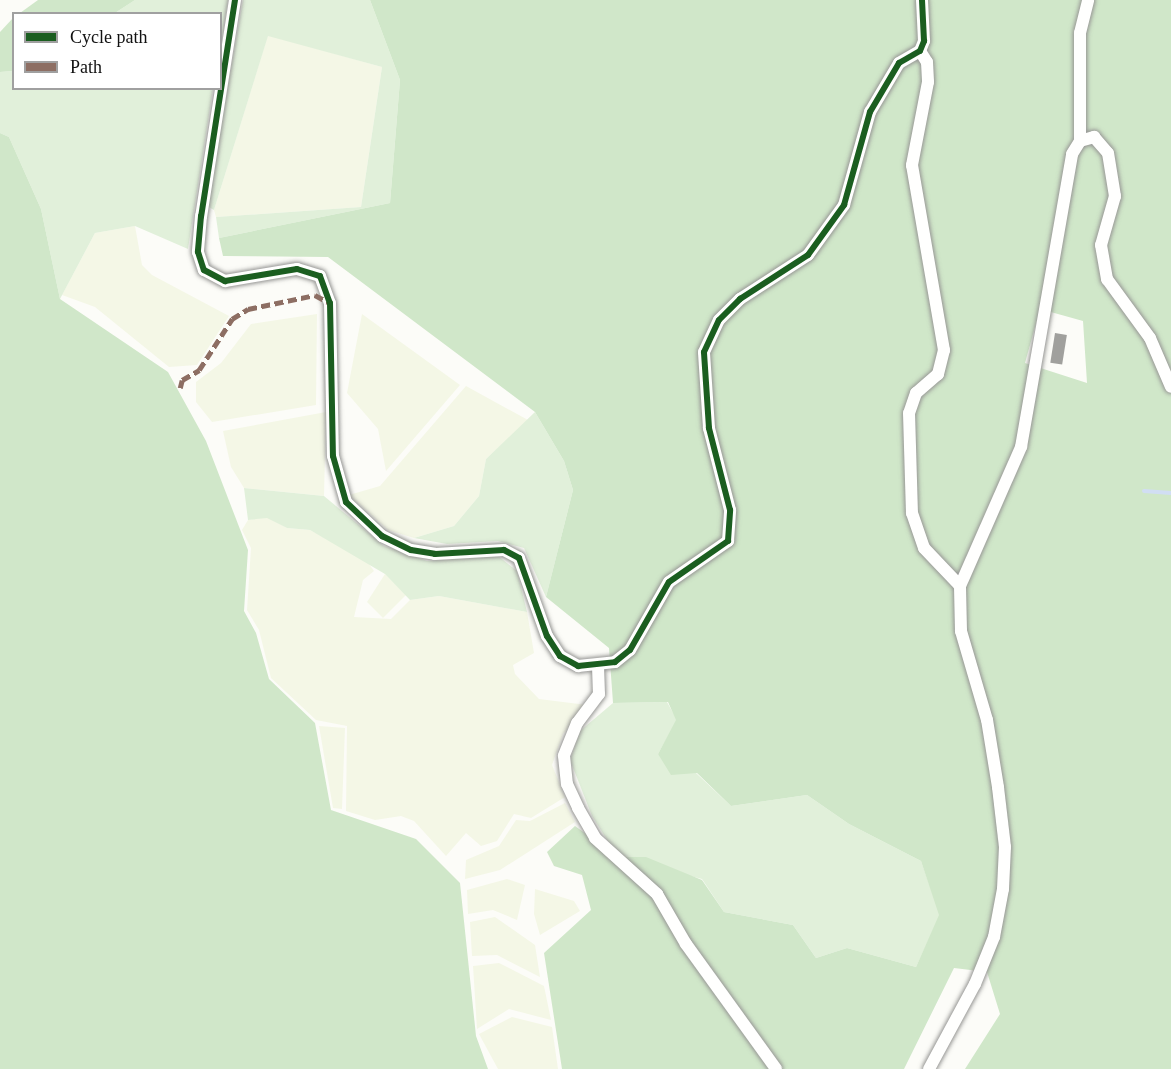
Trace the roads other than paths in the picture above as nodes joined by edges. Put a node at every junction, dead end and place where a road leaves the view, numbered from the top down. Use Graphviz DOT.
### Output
graph roads {
  1 [pos="234,0"];
  2 [pos="922,0"];
  3 [pos="1088,0"];
  4 [pos="920,51"];
  5 [pos="222,79"];
  6 [pos="220,90"];
  7 [pos="1080,141"];
  8 [pos="1171,387"];
  9 [pos="960,586"];
  10 [pos="598,666"];
  11 [pos="776,1069"];
  12 [pos="929,1069"];
  1 -- 5 [label="street"];
  2 -- 4 [label="street"];
  3 -- 7 [label="street"];
  4 -- 9 [label="street"];
  4 -- 10 [label="street"];
  6 -- 10 [label="street"];
  7 -- 8 [label="street"];
  7 -- 9 [label="street"];
  9 -- 12 [label="street"];
  10 -- 11 [label="street"];
}
